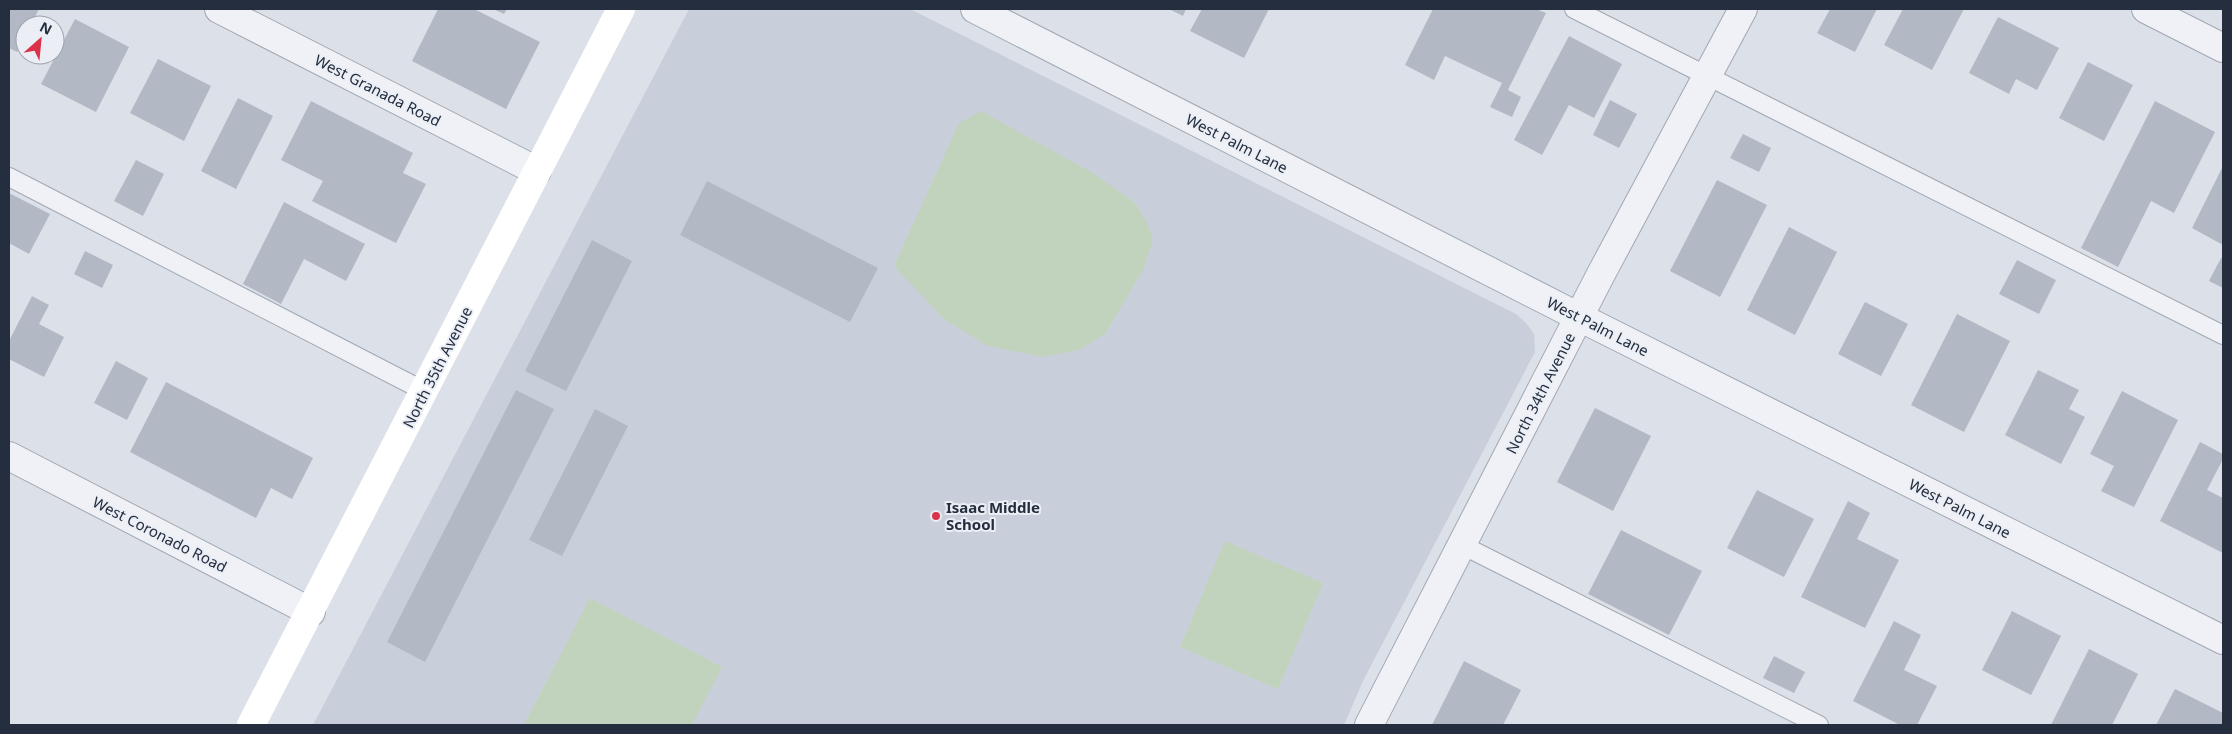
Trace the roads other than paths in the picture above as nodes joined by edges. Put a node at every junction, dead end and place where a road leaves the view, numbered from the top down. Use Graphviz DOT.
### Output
graph roads {
  1 [pos="219,9"];
  2 [pos="621,9"];
  3 [pos="975,9"];
  4 [pos="1574,9"];
  5 [pos="1743,9"];
  6 [pos="2146,9"];
  7 [pos="2223,48"];
  8 [pos="1707,75"];
  9 [pos="537,171"];
  10 [pos="9,177"];
  11 [pos="1579,317"];
  12 [pos="2223,335"];
  13 [pos="424,391"];
  14 [pos="9,456"];
  15 [pos="1462,545"];
  16 [pos="310,612"];
  17 [pos="2223,640"];
  18 [pos="251,725"];
  19 [pos="1369,725"];
  20 [pos="1819,725"];
  1 -- 9 [label="street, West Granada Road"];
  2 -- 9 [label="main road, North 35th Avenue"];
  3 -- 11 [label="street, West Palm Lane"];
  4 -- 8 [label="lane"];
  5 -- 8 [label="street, North 34th Avenue"];
  6 -- 7 [label="street"];
  8 -- 11 [label="street, North 34th Avenue"];
  8 -- 12 [label="lane"];
  9 -- 13 [label="main road, North 35th Avenue"];
  10 -- 13 [label="lane"];
  11 -- 15 [label="street, North 34th Avenue"];
  11 -- 17 [label="street, West Palm Lane"];
  13 -- 16 [label="main road, North 35th Avenue"];
  14 -- 16 [label="street, West Coronado Road"];
  15 -- 19 [label="street, North 34th Avenue"];
  15 -- 20 [label="lane"];
  16 -- 18 [label="main road, North 35th Avenue"];
}
